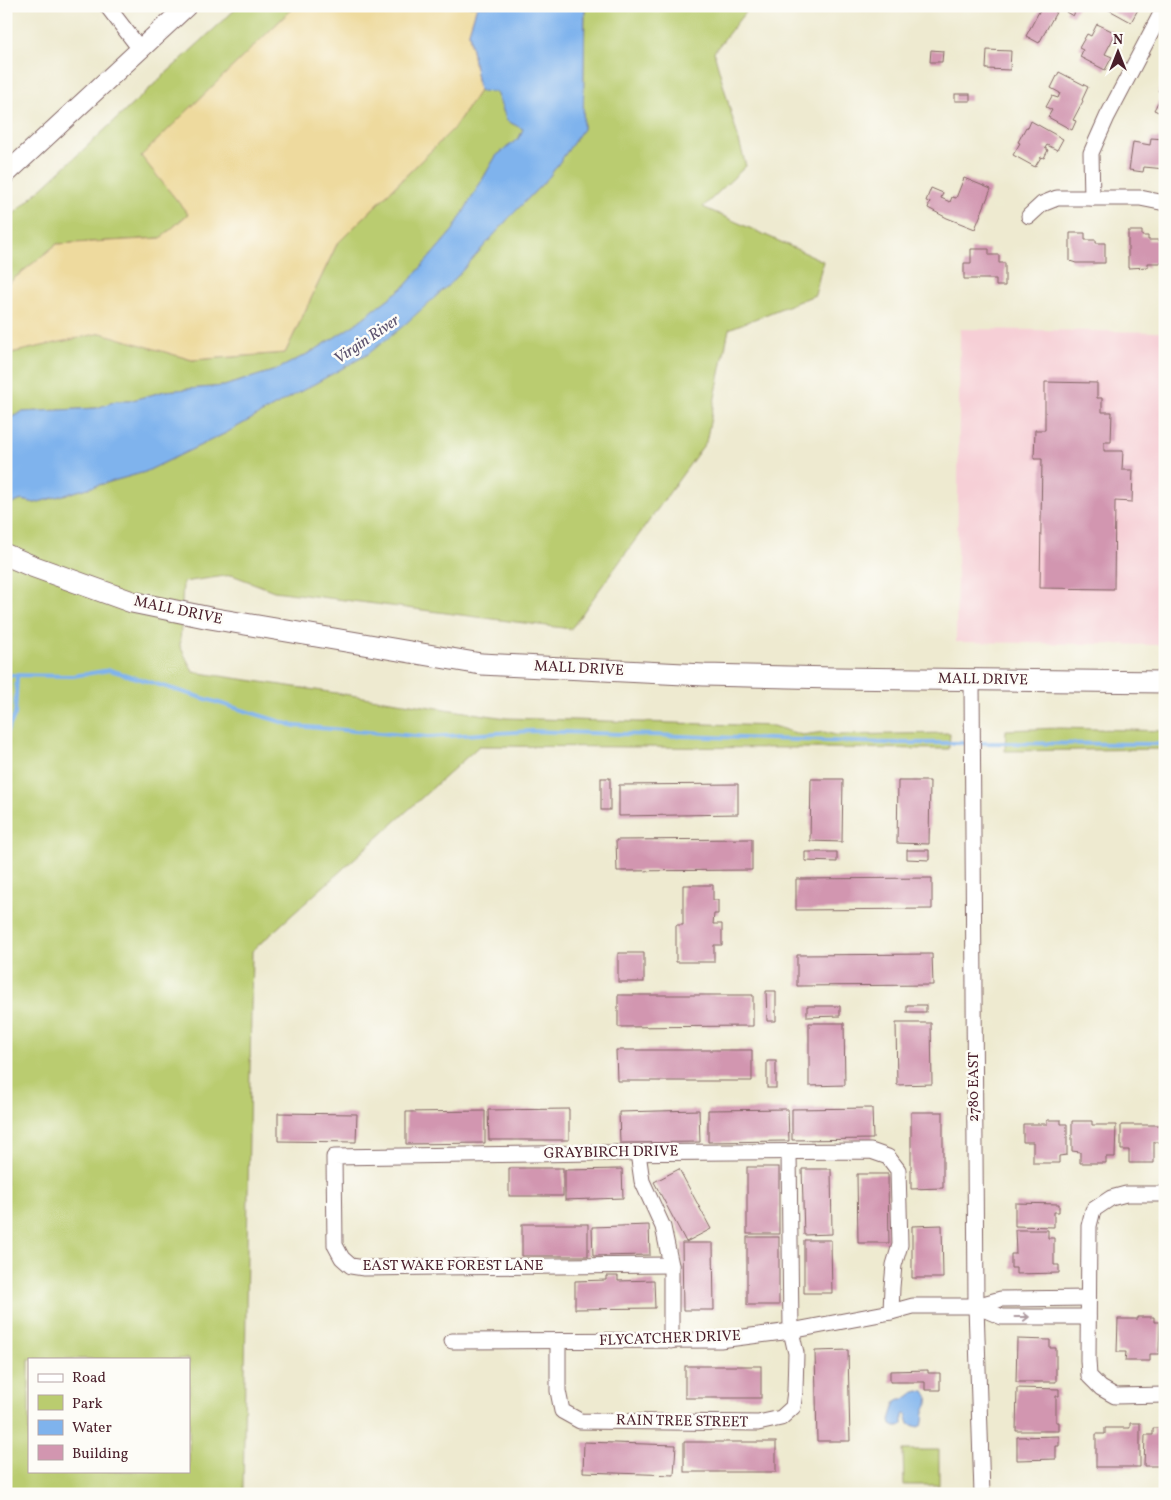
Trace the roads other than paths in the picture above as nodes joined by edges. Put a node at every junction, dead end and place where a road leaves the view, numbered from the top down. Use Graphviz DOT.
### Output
graph roads {
  1 [pos="107,6"];
  2 [pos="187,6"];
  3 [pos="1164,6"];
  4 [pos="140,50"];
  5 [pos="6,174"];
  6 [pos="1092,198"];
  7 [pos="1165,203"];
  8 [pos="1029,216"];
  9 [pos="6,555"];
  10 [pos="972,680"];
  11 [pos="1165,682"];
  12 [pos="789,1152"];
  13 [pos="638,1153"];
  14 [pos="334,1157"];
  15 [pos="1165,1194"];
  16 [pos="670,1265"];
  17 [pos="1088,1298"];
  18 [pos="976,1306"];
  19 [pos="891,1312"];
  20 [pos="1088,1317"];
  21 [pos="791,1331"];
  22 [pos="452,1341"];
  23 [pos="558,1341"];
  24 [pos="671,1341"];
  25 [pos="1165,1395"];
  26 [pos="982,1494"];
  1 -- 4 [label="street"];
  2 -- 4 [label="street"];
  3 -- 6 [label="street"];
  4 -- 5 [label="street"];
  6 -- 7 [label="street"];
  6 -- 8 [label="street"];
  9 -- 10 [label="main road, MALL DRIVE"];
  10 -- 11 [label="main road, MALL DRIVE"];
  10 -- 18 [label="street, 2780 EAST"];
  12 -- 13 [label="street, GRAYBIRCH DRIVE"];
  12 -- 19 [label="street, GRAYBIRCH DRIVE"];
  12 -- 21 [label="street"];
  13 -- 14 [label="street, GRAYBIRCH DRIVE"];
  13 -- 16 [label="street"];
  14 -- 16 [label="street, EAST WAKE FOREST LANE"];
  15 -- 17 [label="street"];
  16 -- 24 [label="street"];
  17 -- 18 [label="street, FLYCATCHER DRIVE"];
  17 -- 20 [label="street"];
  18 -- 19 [label="street, FLYCATCHER DRIVE"];
  18 -- 20 [label="street, FLYCATCHER DRIVE, one-way"];
  18 -- 26 [label="street, 2780 EAST"];
  19 -- 21 [label="street, FLYCATCHER DRIVE"];
  20 -- 25 [label="street"];
  21 -- 23 [label="street, RAIN TREE STREET"];
  21 -- 24 [label="street, FLYCATCHER DRIVE"];
  22 -- 23 [label="street, FLYCATCHER DRIVE"];
  23 -- 24 [label="street, FLYCATCHER DRIVE"];
}
